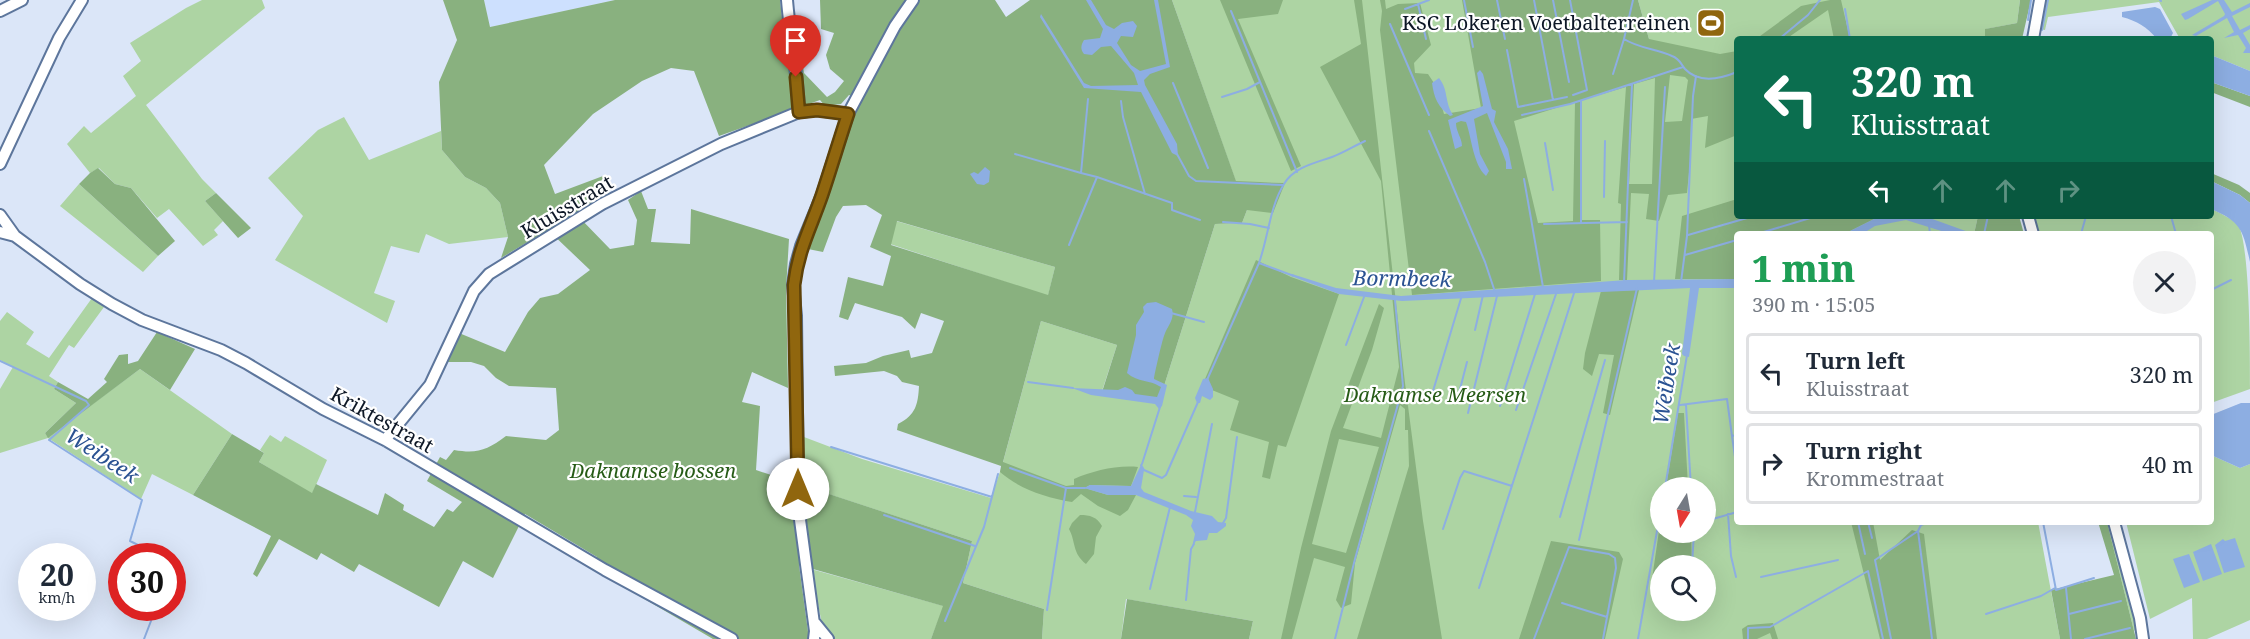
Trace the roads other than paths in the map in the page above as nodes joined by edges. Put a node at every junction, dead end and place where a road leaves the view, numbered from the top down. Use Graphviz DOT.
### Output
graph roads {
  1 [pos="22,0"];
  2 [pos="82,0"];
  3 [pos="787,0"];
  4 [pos="913,0"];
  5 [pos="2040,0"];
  6 [pos="0,11"];
  7 [pos="2034,36"];
  8 [pos="799,112"];
  9 [pos="848,114"];
  10 [pos="0,164"];
  11 [pos="0,215"];
  12 [pos="0,232"];
  13 [pos="15,236"];
  14 [pos="385,440"];
  15 [pos="2115,525"];
  16 [pos="813,621"];
  17 [pos="732,639"];
  18 [pos="814,639"];
  19 [pos="828,639"];
  20 [pos="2143,639"];
  1 -- 6 [label="street"];
  2 -- 10 [label="street"];
  3 -- 8 [label="street"];
  4 -- 9 [label="street"];
  5 -- 7 [label="street"];
  8 -- 9 [label="street, Kluisstraat"];
  8 -- 14 [label="street, Kluisstraat"];
  9 -- 16 [label="street"];
  11 -- 13 [label="street, Kriktestraat"];
  12 -- 13 [label="street, Kriktestraat"];
  13 -- 14 [label="street, Kriktestraat"];
  14 -- 17 [label="street, Kriktestraat"];
  15 -- 20 [label="street"];
  16 -- 18 [label="street"];
  16 -- 19 [label="street"];
}
